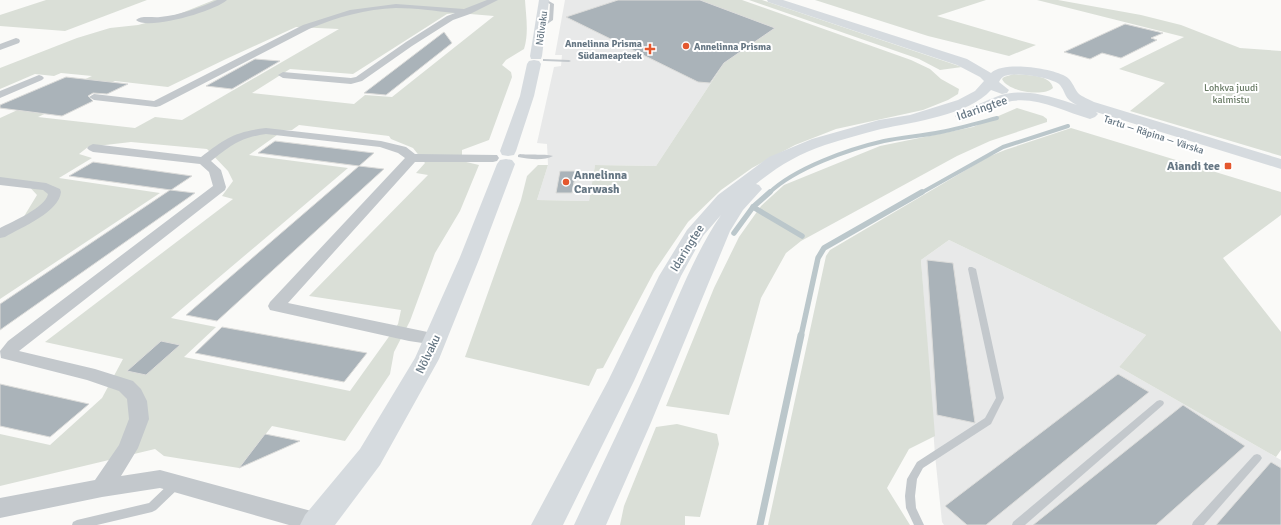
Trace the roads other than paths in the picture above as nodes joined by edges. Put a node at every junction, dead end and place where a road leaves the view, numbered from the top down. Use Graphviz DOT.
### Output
graph roads {
  1 [pos="223,0"];
  2 [pos="494,0"];
  3 [pos="544,0"];
  4 [pos="772,0"];
  5 [pos="792,0"];
  6 [pos="467,12"];
  7 [pos="140,20"];
  8 [pos="16,41"];
  9 [pos="1,47"];
  10 [pos="539,60"];
  11 [pos="569,61"];
  12 [pos="1039,72"];
  13 [pos="283,75"];
  14 [pos="39,78"];
  15 [pos="992,82"];
  16 [pos="1068,87"];
  17 [pos="0,95"];
  18 [pos="94,97"];
  19 [pos="1026,97"];
  20 [pos="93,148"];
  21 [pos="550,156"];
  22 [pos="506,157"];
  23 [pos="412,158"];
  24 [pos="203,161"];
  25 [pos="1281,164"];
  26 [pos="1281,175"];
  27 [pos="0,181"];
  28 [pos="0,234"];
  29 [pos="972,270"];
  30 [pos="436,339"];
  31 [pos="1160,403"];
  32 [pos="1257,458"];
  33 [pos="176,484"];
  34 [pos="102,488"];
  35 [pos="0,508"];
  36 [pos="317,523"];
  37 [pos="76,525"];
  38 [pos="546,525"];
  39 [pos="590,525"];
  40 [pos="919,525"];
  41 [pos="1017,525"];
  42 [pos="1197,525"];
  1 -- 7 [label="street"];
  2 -- 6 [label="street"];
  3 -- 10 [label="main road, Nõlvaku"];
  4 -- 15 [label="main road"];
  5 -- 12 [label="main road"];
  6 -- 13 [label="street"];
  6 -- 18 [label="street"];
  8 -- 9 [label="street"];
  10 -- 11 [label="lane"];
  10 -- 22 [label="main road, Nõlvaku"];
  12 -- 15 [label="main road, Idaringtee"];
  12 -- 16 [label="main road, Tartu — Räpina — Värska"];
  14 -- 17 [label="street"];
  15 -- 19 [label="main road, Tartu — Räpina — Värska"];
  15 -- 38 [label="main road, Idaringtee"];
  16 -- 19 [label="main road"];
  16 -- 25 [label="main road, Tartu — Räpina — Värska"];
  19 -- 26 [label="main road, Tartu — Räpina — Värska"];
  19 -- 39 [label="main road, Idaringtee"];
  20 -- 24 [label="street"];
  21 -- 22 [label="lane"];
  22 -- 23 [label="street"];
  22 -- 30 [label="main road, Nõlvaku"];
  23 -- 24 [label="street"];
  23 -- 30 [label="street"];
  24 -- 34 [label="street"];
  27 -- 28 [label="street"];
  29 -- 40 [label="lane"];
  30 -- 36 [label="main road, Nõlvaku"];
  31 -- 41 [label="lane"];
  32 -- 42 [label="lane"];
  33 -- 34 [label="street"];
  33 -- 36 [label="street"];
  33 -- 37 [label="lane"];
  34 -- 35 [label="street"];
}
